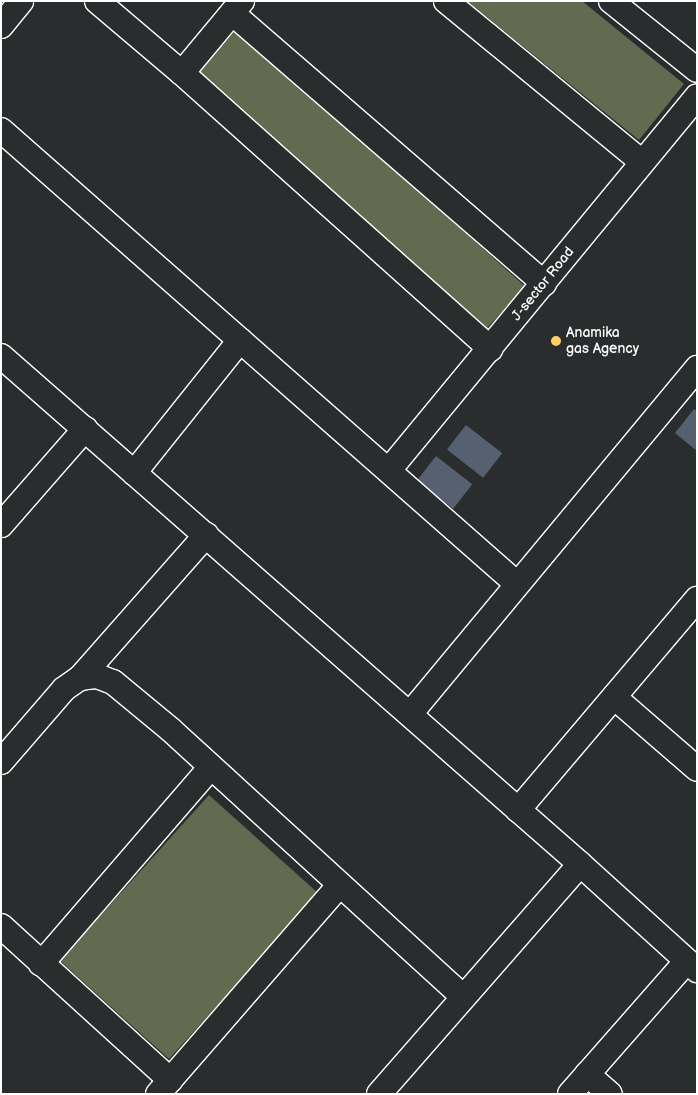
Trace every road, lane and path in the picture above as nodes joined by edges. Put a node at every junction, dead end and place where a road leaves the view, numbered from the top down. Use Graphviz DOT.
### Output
graph roads {
  1 [pos="21,1"];
  2 [pos="97,1"];
  3 [pos="446,1"];
  4 [pos="611,1"];
  5 [pos="237,7"];
  6 [pos="1,26"];
  7 [pos="697,70"];
  8 [pos="182,73"];
  9 [pos="697,96"];
  10 [pos="1,130"];
  11 [pos="642,162"];
  12 [pos="544,283"];
  13 [pos="240,340"];
  14 [pos="491,349"];
  15 [pos="1,356"];
  16 [pos="697,368"];
  17 [pos="85,429"];
  18 [pos="389,470"];
  19 [pos="134,473"];
  20 [pos="1,525"];
  21 [pos="206,535"];
  22 [pos="517,584"];
  23 [pos="697,599"];
  24 [pos="80,678"];
  25 [pos="614,697"];
  26 [pos="410,714"];
  27 [pos="1,762"];
  28 [pos="210,768"];
  29 [pos="697,769"];
  30 [pos="518,810"];
  31 [pos="580,864"];
  32 [pos="340,885"];
  33 [pos="1,926"];
  34 [pos="41,964"];
  35 [pos="692,965"];
  36 [pos="463,997"];
  37 [pos="587,1074"];
  38 [pos="164,1087"];
  39 [pos="379,1094"];
  40 [pos="570,1094"];
  41 [pos="610,1094"];
  1 -- 6 [label="street"];
  2 -- 8 [label="street"];
  3 -- 11 [label="street"];
  4 -- 7 [label="street"];
  5 -- 8 [label="street"];
  5 -- 12 [label="street"];
  8 -- 14 [label="street"];
  9 -- 11 [label="street, J-sector Road"];
  10 -- 13 [label="street"];
  11 -- 12 [label="street, J-sector Road"];
  12 -- 14 [label="street, J-sector Road"];
  13 -- 18 [label="street"];
  13 -- 19 [label="street"];
  14 -- 18 [label="street, J-sector Road"];
  15 -- 17 [label="street"];
  16 -- 22 [label="street"];
  17 -- 19 [label="street"];
  17 -- 20 [label="street"];
  18 -- 22 [label="street"];
  19 -- 21 [label="street"];
  21 -- 24 [label="street"];
  21 -- 26 [label="street"];
  22 -- 26 [label="street"];
  23 -- 25 [label="street"];
  24 -- 27 [label="street"];
  24 -- 28 [label="street"];
  25 -- 29 [label="street"];
  25 -- 30 [label="street"];
  26 -- 30 [label="street"];
  28 -- 32 [label="street"];
  28 -- 34 [label="street"];
  30 -- 31 [label="street"];
  31 -- 35 [label="street"];
  31 -- 36 [label="street"];
  32 -- 36 [label="street"];
  32 -- 38 [label="street"];
  33 -- 34 [label="street"];
  34 -- 38 [label="street"];
  35 -- 37 [label="street"];
  36 -- 39 [label="street"];
  37 -- 40 [label="street"];
  37 -- 41 [label="street"];
}
